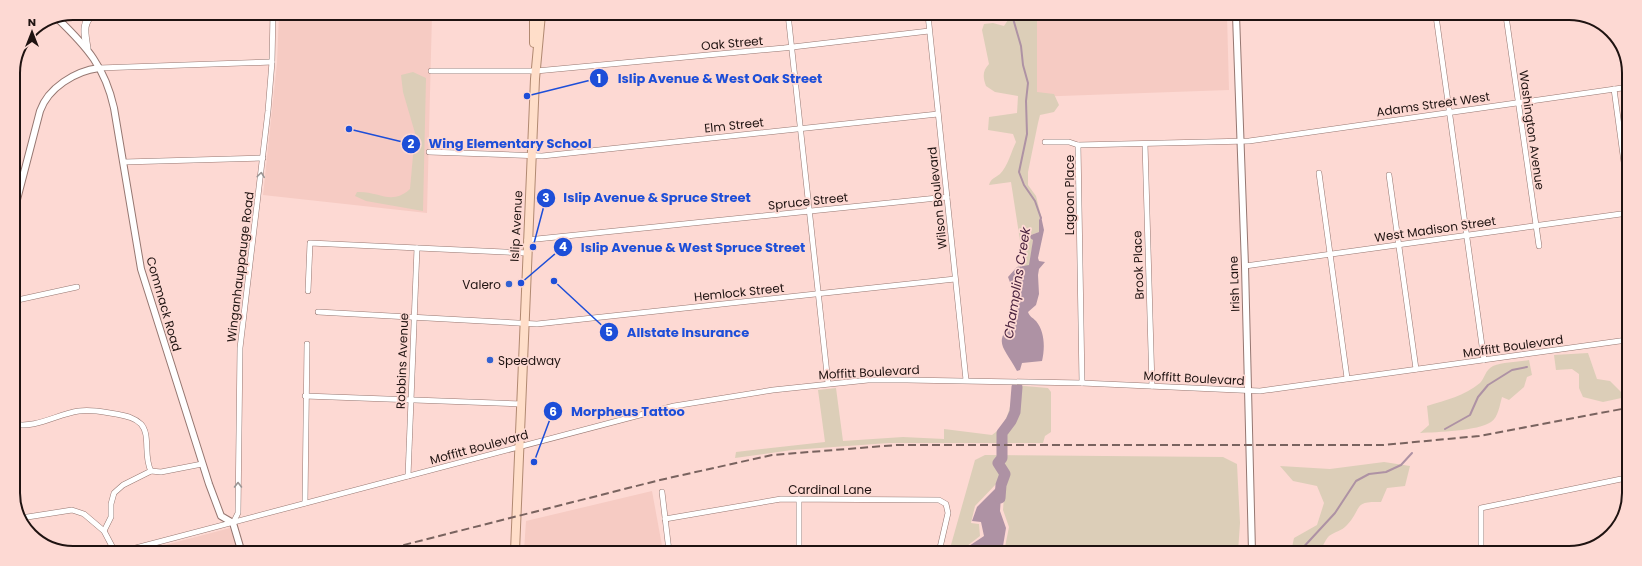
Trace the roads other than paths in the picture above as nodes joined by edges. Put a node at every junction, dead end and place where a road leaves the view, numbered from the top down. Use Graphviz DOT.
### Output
graph roads {
  1 [pos="87,20"];
  2 [pos="273,20"];
  3 [pos="534,20"];
  4 [pos="540,20"];
  5 [pos="789,20"];
  6 [pos="929,20"];
  7 [pos="1236,20"];
  8 [pos="1437,20"];
  9 [pos="1507,20"];
  10 [pos="60,21"];
  11 [pos="930,31"];
  12 [pos="792,46"];
  13 [pos="87,48"];
  14 [pos="272,62"];
  15 [pos="99,68"];
  16 [pos="431,71"];
  17 [pos="536,71"];
  18 [pos="1622,87"];
  19 [pos="1614,89"];
  20 [pos="1518,102"];
  21 [pos="1450,112"];
  22 [pos="938,114"];
  23 [pos="800,128"];
  24 [pos="1240,141"];
  25 [pos="1045,142"];
  26 [pos="1145,144"];
  27 [pos="1078,145"];
  28 [pos="1622,148"];
  29 [pos="429,152"];
  30 [pos="532,155"];
  31 [pos="263,158"];
  32 [pos="124,162"];
  33 [pos="1319,173"];
  34 [pos="1389,175"];
  35 [pos="20,188"];
  36 [pos="947,197"];
  37 [pos="809,211"];
  38 [pos="1622,214"];
  39 [pos="1535,225"];
  40 [pos="1466,235"];
  41 [pos="528,240"];
  42 [pos="1399,244"];
  43 [pos="1539,246"];
  44 [pos="417,248"];
  45 [pos="527,253"];
  46 [pos="1330,254"];
  47 [pos="1245,266"];
  48 [pos="956,279"];
  49 [pos="77,287"];
  50 [pos="308,291"];
  51 [pos="817,294"];
  52 [pos="20,299"];
  53 [pos="318,312"];
  54 [pos="414,317"];
  55 [pos="524,323"];
  56 [pos="1622,341"];
  57 [pos="307,344"];
  58 [pos="1484,360"];
  59 [pos="1416,369"];
  60 [pos="1347,378"];
  61 [pos="966,380"];
  62 [pos="1082,383"];
  63 [pos="828,384"];
  64 [pos="1152,386"];
  65 [pos="1248,391"];
  66 [pos="305,396"];
  67 [pos="410,400"];
  68 [pos="520,404"];
  69 [pos="20,424"];
  70 [pos="519,446"];
  71 [pos="202,464"];
  72 [pos="151,471"];
  73 [pos="408,476"];
  74 [pos="1622,479"];
  75 [pos="662,492"];
  76 [pos="799,499"];
  77 [pos="305,503"];
  78 [pos="25,517"];
  79 [pos="665,519"];
  80 [pos="233,523"];
  81 [pos="104,531"];
  82 [pos="112,546"];
  83 [pos="144,546"];
  84 [pos="240,546"];
  85 [pos="515,546"];
  86 [pos="668,546"];
  87 [pos="799,546"];
  88 [pos="940,546"];
  89 [pos="1252,546"];
  90 [pos="1481,546"];
  1 -- 13 [label="main road"];
  2 -- 14 [label="street, Winganhauppauge Road"];
  3 -- 17 [label="main road, Islip Avenue"];
  4 -- 17 [label="main road, Islip Avenue"];
  5 -- 12 [label="street"];
  6 -- 11 [label="street, Wilson Boulevard"];
  7 -- 24 [label="street, Irish Lane"];
  8 -- 21 [label="street"];
  9 -- 20 [label="street, Washington Avenue"];
  10 -- 13 [label="street, Commack Road"];
  11 -- 12 [label="street, Oak Street"];
  11 -- 22 [label="street, Wilson Boulevard"];
  12 -- 17 [label="street, Oak Street"];
  12 -- 23 [label="street"];
  13 -- 15 [label="street, Commack Road"];
  14 -- 15 [label="street"];
  14 -- 31 [label="street, Winganhauppauge Road"];
  15 -- 32 [label="street, Commack Road"];
  15 -- 35 [label="street"];
  16 -- 17 [label="street, Oak Street"];
  17 -- 30 [label="main road, Islip Avenue"];
  18 -- 19 [label="street, Adams Street West"];
  19 -- 20 [label="street, Adams Street West"];
  19 -- 28 [label="street"];
  20 -- 21 [label="street, Adams Street West"];
  20 -- 39 [label="street, Washington Avenue"];
  21 -- 24 [label="street, Adams Street West"];
  21 -- 40 [label="street"];
  22 -- 23 [label="street, Elm Street"];
  22 -- 36 [label="street, Wilson Boulevard"];
  23 -- 30 [label="street, Elm Street"];
  23 -- 37 [label="street"];
  24 -- 26 [label="street, Lagoon Place"];
  24 -- 47 [label="street, Irish Lane"];
  25 -- 27 [label="street"];
  26 -- 27 [label="street, Lagoon Place"];
  26 -- 64 [label="street, Brook Place"];
  27 -- 62 [label="street, Lagoon Place"];
  29 -- 30 [label="street, Elm Street"];
  30 -- 41 [label="main road, Islip Avenue"];
  31 -- 32 [label="street"];
  80 -- 31 [label="street, Winganhauppauge Road, one-way"];
  32 -- 71 [label="street, Commack Road"];
  33 -- 46 [label="street"];
  34 -- 42 [label="street"];
  36 -- 37 [label="street, Spruce Street"];
  36 -- 48 [label="street, Wilson Boulevard"];
  37 -- 41 [label="street, Spruce Street"];
  37 -- 51 [label="street"];
  38 -- 39 [label="street, West Madison Street"];
  39 -- 40 [label="street, West Madison Street"];
  39 -- 43 [label="street, Washington Avenue"];
  40 -- 42 [label="street, West Madison Street"];
  40 -- 58 [label="street"];
  41 -- 45 [label="main road, Islip Avenue"];
  42 -- 46 [label="street, West Madison Street"];
  42 -- 59 [label="street"];
  44 -- 45 [label="street"];
  44 -- 50 [label="street"];
  44 -- 54 [label="street, Robbins Avenue"];
  45 -- 55 [label="main road, Islip Avenue"];
  46 -- 47 [label="street, West Madison Street"];
  46 -- 60 [label="street"];
  47 -- 65 [label="street, Irish Lane"];
  48 -- 51 [label="street, Hemlock Street"];
  48 -- 61 [label="street, Wilson Boulevard"];
  49 -- 52 [label="street"];
  51 -- 55 [label="street, Hemlock Street"];
  51 -- 63 [label="street"];
  53 -- 54 [label="street, Hemlock Street"];
  54 -- 55 [label="street, Hemlock Street"];
  54 -- 67 [label="street, Robbins Avenue"];
  55 -- 68 [label="main road, Islip Avenue"];
  56 -- 58 [label="street, Moffitt Boulevard"];
  57 -- 66 [label="street"];
  58 -- 59 [label="street, Moffitt Boulevard"];
  59 -- 60 [label="street, Moffitt Boulevard"];
  60 -- 65 [label="street, Moffitt Boulevard"];
  61 -- 62 [label="street, Moffitt Boulevard"];
  61 -- 63 [label="street, Moffitt Boulevard"];
  62 -- 64 [label="street, Moffitt Boulevard"];
  63 -- 70 [label="street, Moffitt Boulevard"];
  64 -- 65 [label="street, Moffitt Boulevard"];
  65 -- 89 [label="street, Irish Lane"];
  66 -- 67 [label="street"];
  66 -- 77 [label="street"];
  67 -- 68 [label="street"];
  67 -- 73 [label="street, Robbins Avenue"];
  68 -- 70 [label="main road, Islip Avenue"];
  69 -- 72 [label="street"];
  70 -- 73 [label="street, Moffitt Boulevard"];
  70 -- 85 [label="main road, Islip Avenue"];
  71 -- 72 [label="street"];
  71 -- 80 [label="street, Commack Road"];
  72 -- 81 [label="street"];
  73 -- 77 [label="street, Moffitt Boulevard"];
  74 -- 90 [label="street"];
  75 -- 79 [label="street"];
  76 -- 79 [label="street, Cardinal Lane"];
  76 -- 87 [label="street"];
  76 -- 88 [label="street, Cardinal Lane"];
  77 -- 80 [label="street, Moffitt Boulevard"];
  78 -- 81 [label="street"];
  79 -- 86 [label="street"];
  80 -- 83 [label="street, Moffitt Boulevard"];
  80 -- 84 [label="street"];
  81 -- 82 [label="street"];
}
